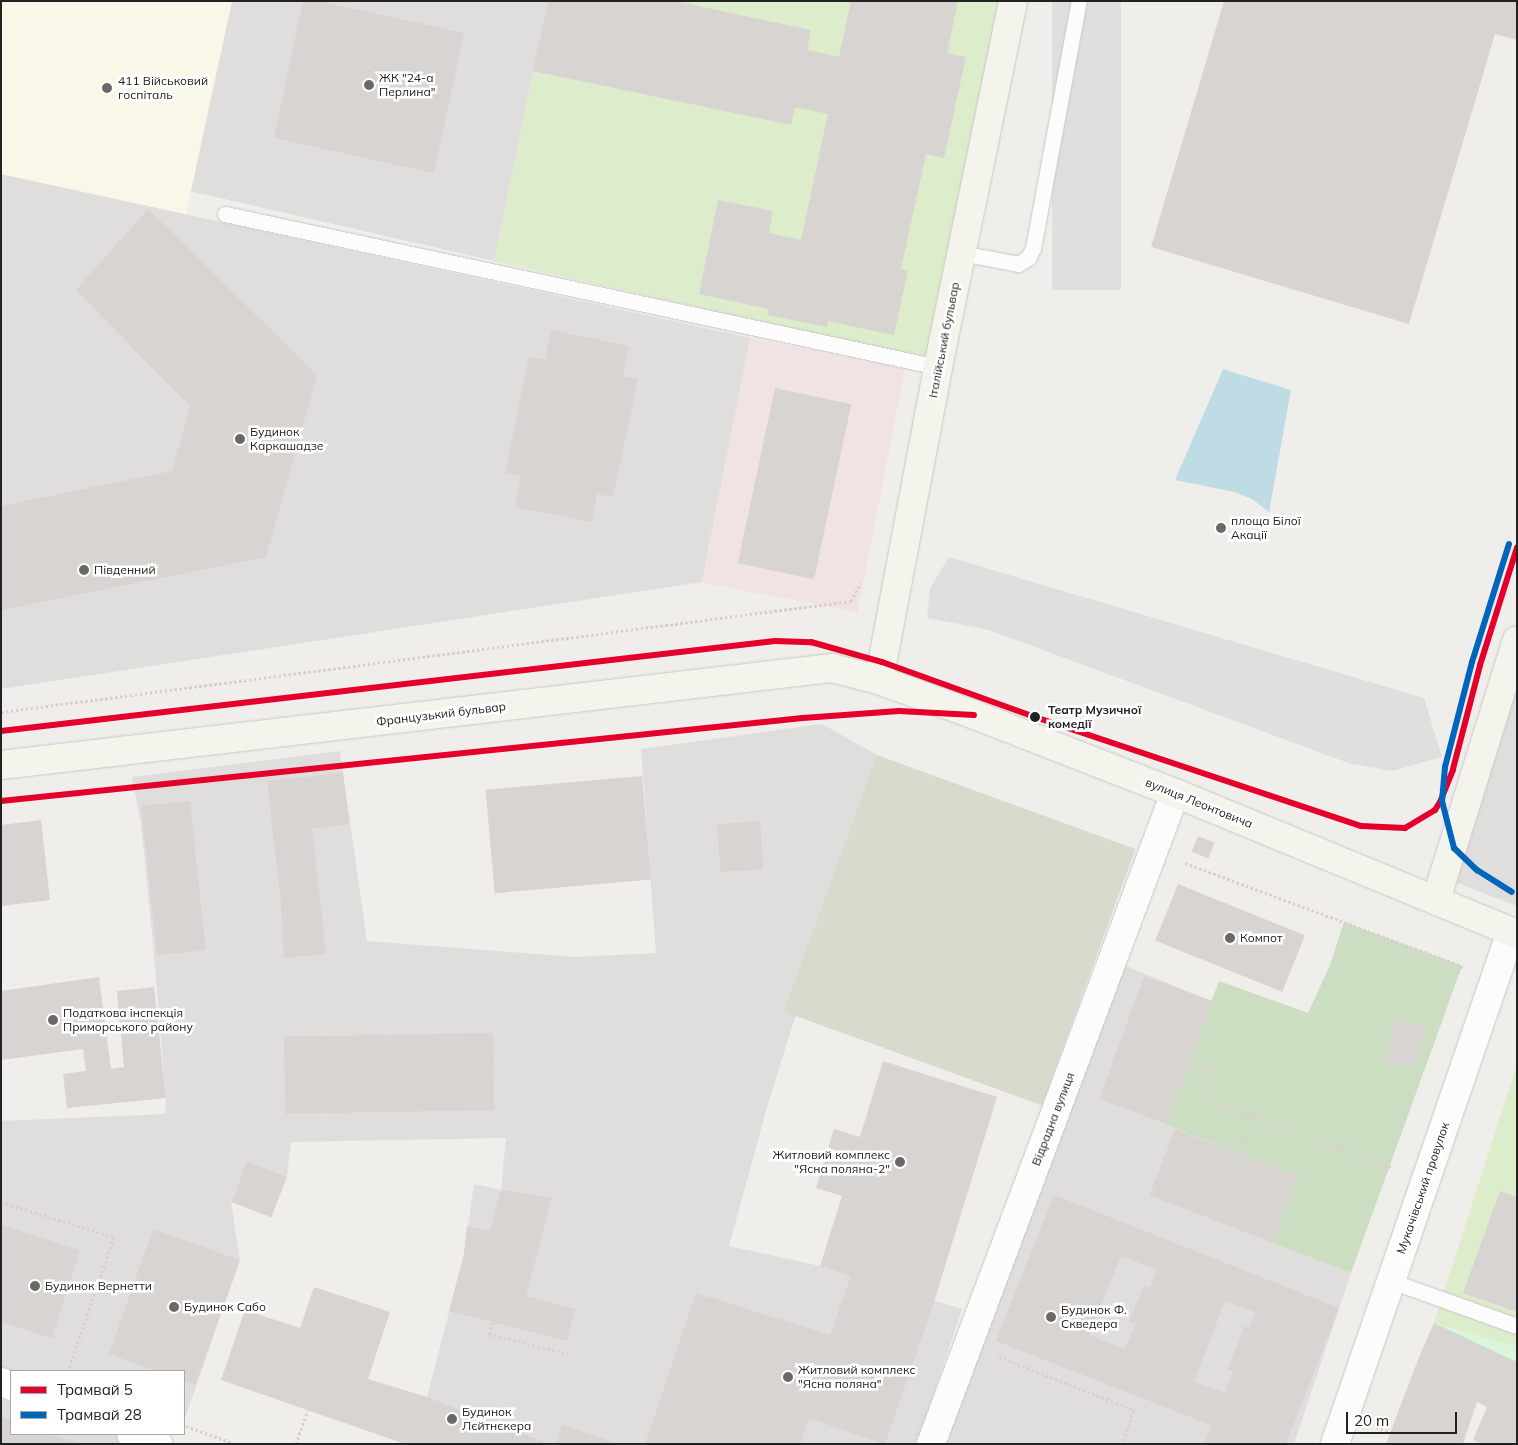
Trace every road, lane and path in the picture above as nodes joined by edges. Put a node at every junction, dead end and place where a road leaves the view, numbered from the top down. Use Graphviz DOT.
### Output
graph roads {
  1 [pos="1012,1"];
  2 [pos="1079,1"];
  3 [pos="225,214"];
  4 [pos="961,253"];
  5 [pos="938,367"];
  6 [pos="863,574"];
  7 [pos="1517,640"];
  8 [pos="879,680"];
  9 [pos="1,712"];
  10 [pos="1,765"];
  11 [pos="1175,793"];
  12 [pos="1179,861"];
  13 [pos="1436,900"];
  14 [pos="1514,933"];
  15 [pos="1458,975"];
  16 [pos="1188,1062"];
  17 [pos="1252,1118"];
  18 [pos="1238,1152"];
  19 [pos="1396,1159"];
  20 [pos="1393,1168"];
  21 [pos="1390,1178"];
  22 [pos="1,1202"];
  23 [pos="1391,1281"];
  24 [pos="493,1322"];
  25 [pos="1517,1326"];
  26 [pos="569,1354"];
  27 [pos="991,1354"];
  28 [pos="68,1370"];
  29 [pos="308,1410"];
  30 [pos="185,1425"];
  31 [pos="235,1444"];
  32 [pos="296,1444"];
  33 [pos="931,1444"];
  34 [pos="1122,1444"];
  35 [pos="1335,1444"];
  1 -- 4 [label="main road, Італійський бульвар"];
  2 -- 4 [label="lane"];
  3 -- 5 [label="lane"];
  4 -- 5 [label="main road, Італійський бульвар"];
  5 -- 8 [label="main road, Італійський бульвар"];
  6 -- 9 [label="path"];
  7 -- 13 [label="main road"];
  8 -- 10 [label="main road, Французький бульвар"];
  8 -- 11 [label="main road, вулиця Леонтовича"];
  11 -- 13 [label="main road, вулиця Леонтовича"];
  11 -- 33 [label="street, Відрадна вулиця"];
  12 -- 15 [label="path"];
  13 -- 14 [label="main road, вулиця Леонтовича"];
  14 -- 23 [label="street, Мукачівський провулок"];
  16 -- 17 [label="path"];
  17 -- 18 [label="path"];
  17 -- 20 [label="path"];
  19 -- 20 [label="path"];
  20 -- 21 [label="path"];
  22 -- 28 [label="path"];
  23 -- 25 [label="lane"];
  23 -- 35 [label="street, Мукачівський провулок"];
  24 -- 26 [label="path"];
  27 -- 34 [label="path"];
  29 -- 32 [label="path"];
  30 -- 31 [label="path"];
}
